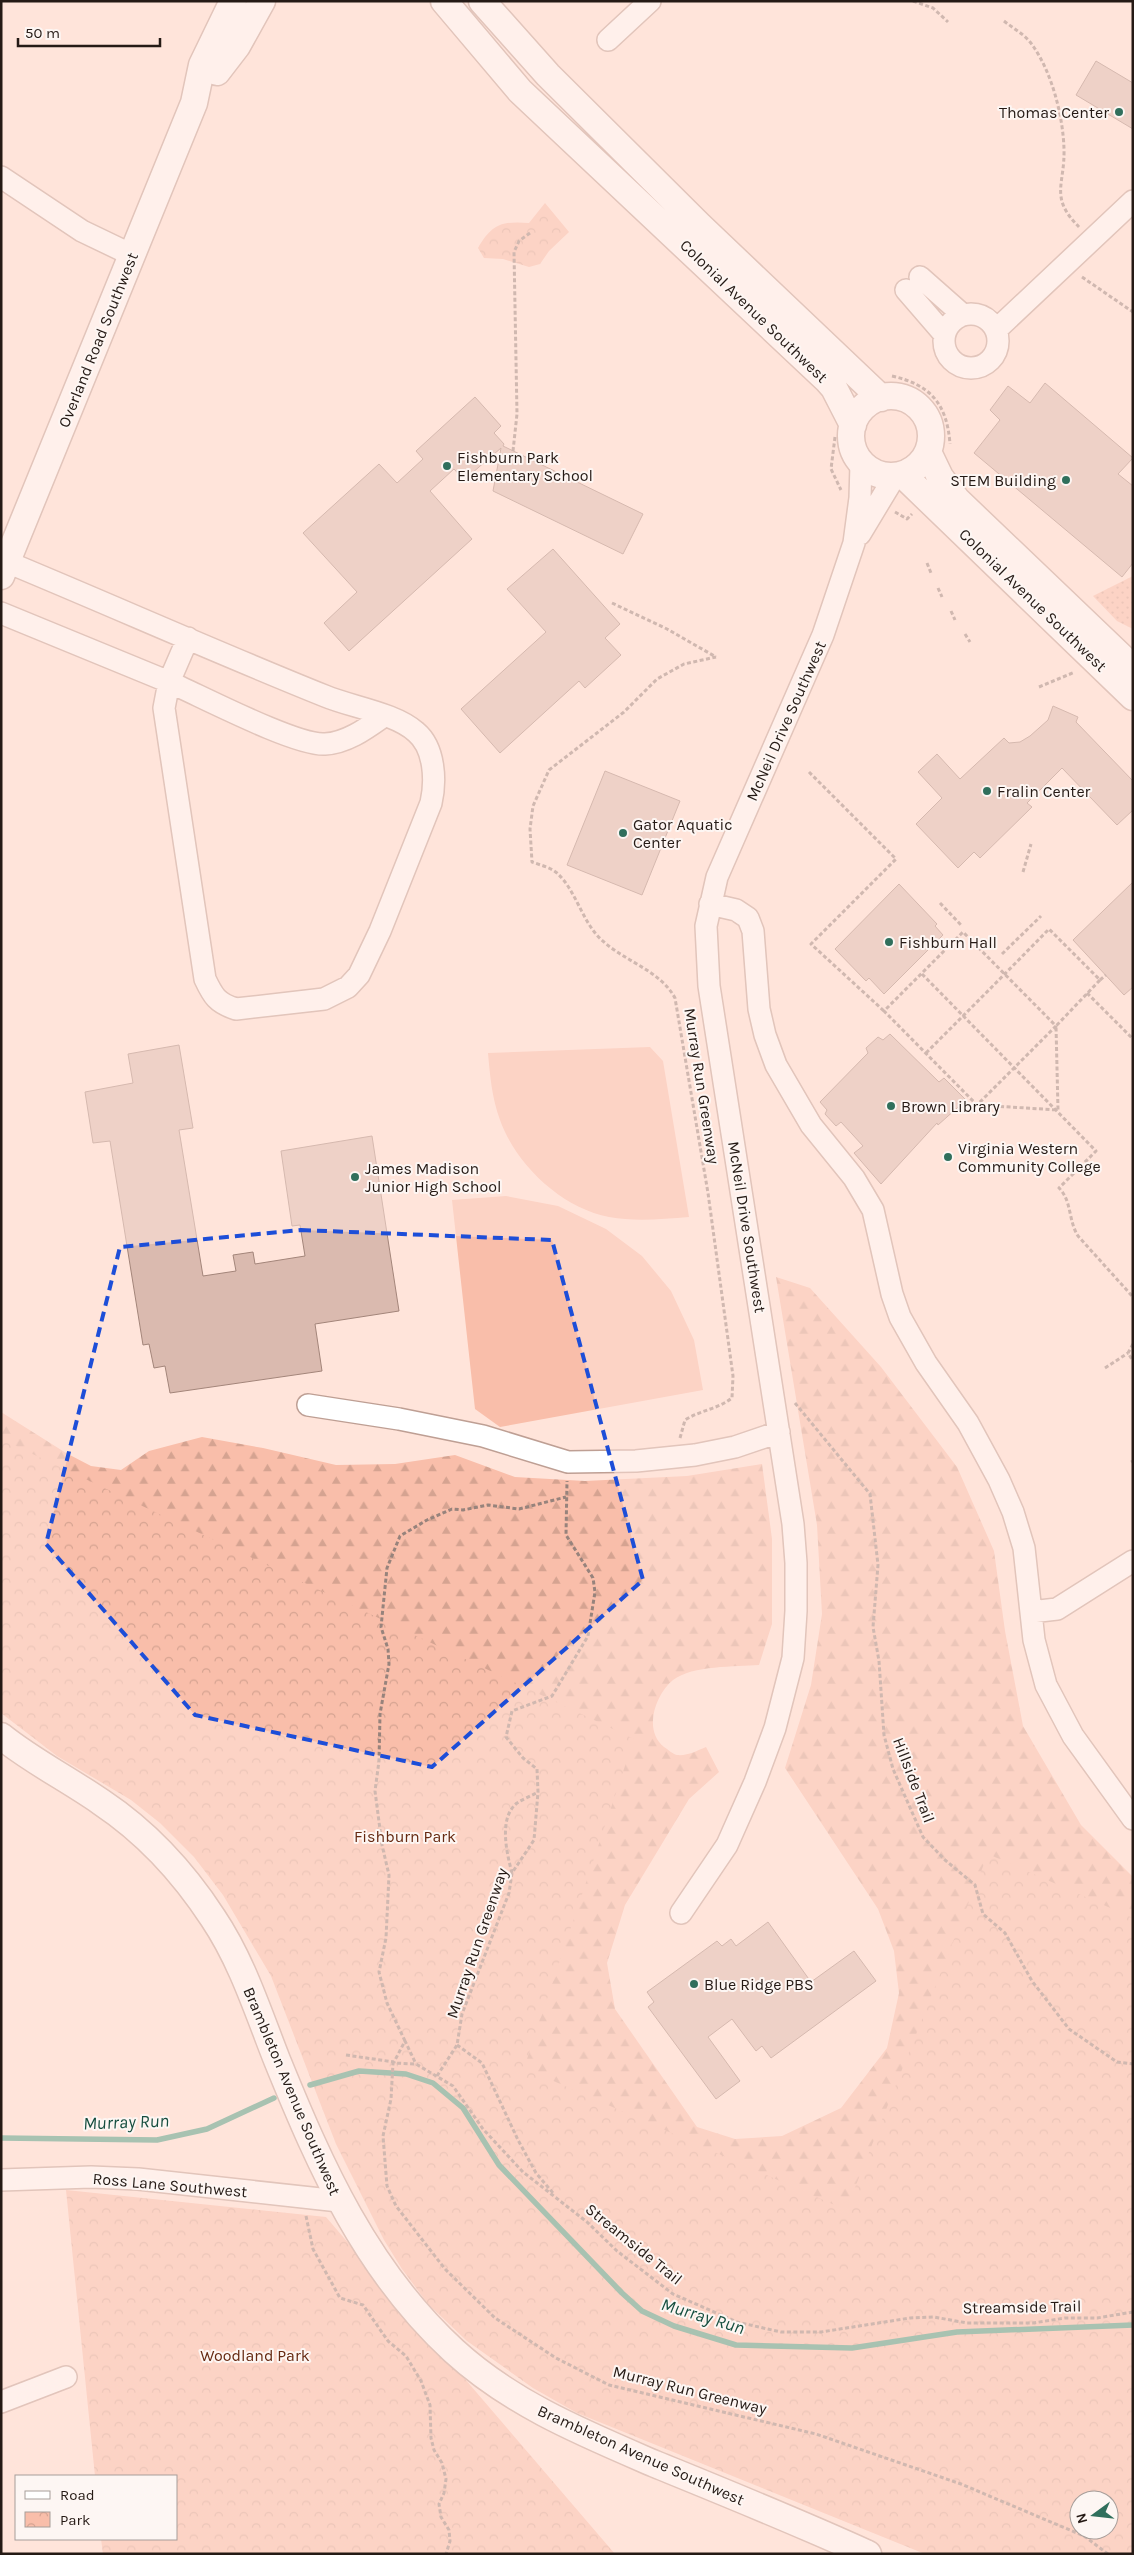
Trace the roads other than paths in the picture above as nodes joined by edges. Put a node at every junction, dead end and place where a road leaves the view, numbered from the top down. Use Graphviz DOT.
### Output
graph roads {
  1 [pos="233,1"];
  2 [pos="249,1"];
  3 [pos="262,1"];
  4 [pos="444,1"];
  5 [pos="482,1"];
  6 [pos="650,1"];
  7 [pos="608,40"];
  8 [pos="216,72"];
  9 [pos="194,103"];
  10 [pos="1,177"];
  11 [pos="1133,201"];
  12 [pos="132,255"];
  13 [pos="963,315"];
  14 [pos="996,330"];
  15 [pos="944,334"];
  16 [pos="881,398"];
  17 [pos="844,428"];
  18 [pos="940,452"];
  19 [pos="862,464"];
  20 [pos="899,476"];
  21 [pos="854,543"];
  22 [pos="4,569"];
  23 [pos="1,613"];
  24 [pos="188,638"];
  25 [pos="1133,668"];
  26 [pos="169,682"];
  27 [pos="1133,697"];
  28 [pos="384,716"];
  29 [pos="710,904"];
  30 [pos="308,1405"];
  31 [pos="779,1432"];
  32 [pos="1133,1561"];
  33 [pos="1031,1612"];
  34 [pos="1,1736"];
  35 [pos="1133,1819"];
  36 [pos="681,1913"];
  37 [pos="1,2180"];
  38 [pos="339,2201"];
  39 [pos="66,2376"];
  40 [pos="1,2402"];
  41 [pos="868,2554"];
  1 -- 9 [label="main road, Overland Road Southwest"];
  2 -- 8 [label="main road, Overland Road Southwest"];
  3 -- 8 [label="main road"];
  4 -- 17 [label="main road, Colonial Avenue Southwest"];
  5 -- 16 [label="main road, Colonial Avenue Southwest"];
  6 -- 7 [label="street"];
  8 -- 9 [label="main road, Overland Road Southwest"];
  9 -- 12 [label="main road, Overland Road Southwest"];
  10 -- 12 [label="street"];
  11 -- 14 [label="street"];
  12 -- 22 [label="main road, Overland Road Southwest"];
  13 -- 14 [label="street"];
  13 -- 15 [label="street"];
  13 -- 15 [label="street"];
  14 -- 15 [label="street"];
  16 -- 17 [label="main road"];
  16 -- 18 [label="main road"];
  17 -- 19 [label="main road, Colonial Avenue Southwest"];
  18 -- 20 [label="main road"];
  18 -- 25 [label="main road, Colonial Avenue Southwest"];
  19 -- 20 [label="main road"];
  19 -- 21 [label="street, McNeil Drive Southwest"];
  20 -- 21 [label="street, McNeil Drive Southwest"];
  20 -- 27 [label="main road, Colonial Avenue Southwest"];
  21 -- 29 [label="street, McNeil Drive Southwest"];
  22 -- 24 [label="street"];
  23 -- 26 [label="street"];
  24 -- 26 [label="street"];
  24 -- 28 [label="street"];
  26 -- 28 [label="street"];
  26 -- 28 [label="street"];
  29 -- 31 [label="street, McNeil Drive Southwest"];
  29 -- 33 [label="street"];
  30 -- 31 [label="street"];
  31 -- 36 [label="street, McNeil Drive Southwest"];
  32 -- 33 [label="street"];
  33 -- 35 [label="street"];
  34 -- 38 [label="main road, Brambleton Avenue Southwest"];
  37 -- 38 [label="street, Ross Lane Southwest"];
  38 -- 41 [label="main road, Brambleton Avenue Southwest"];
  39 -- 40 [label="street"];
}
